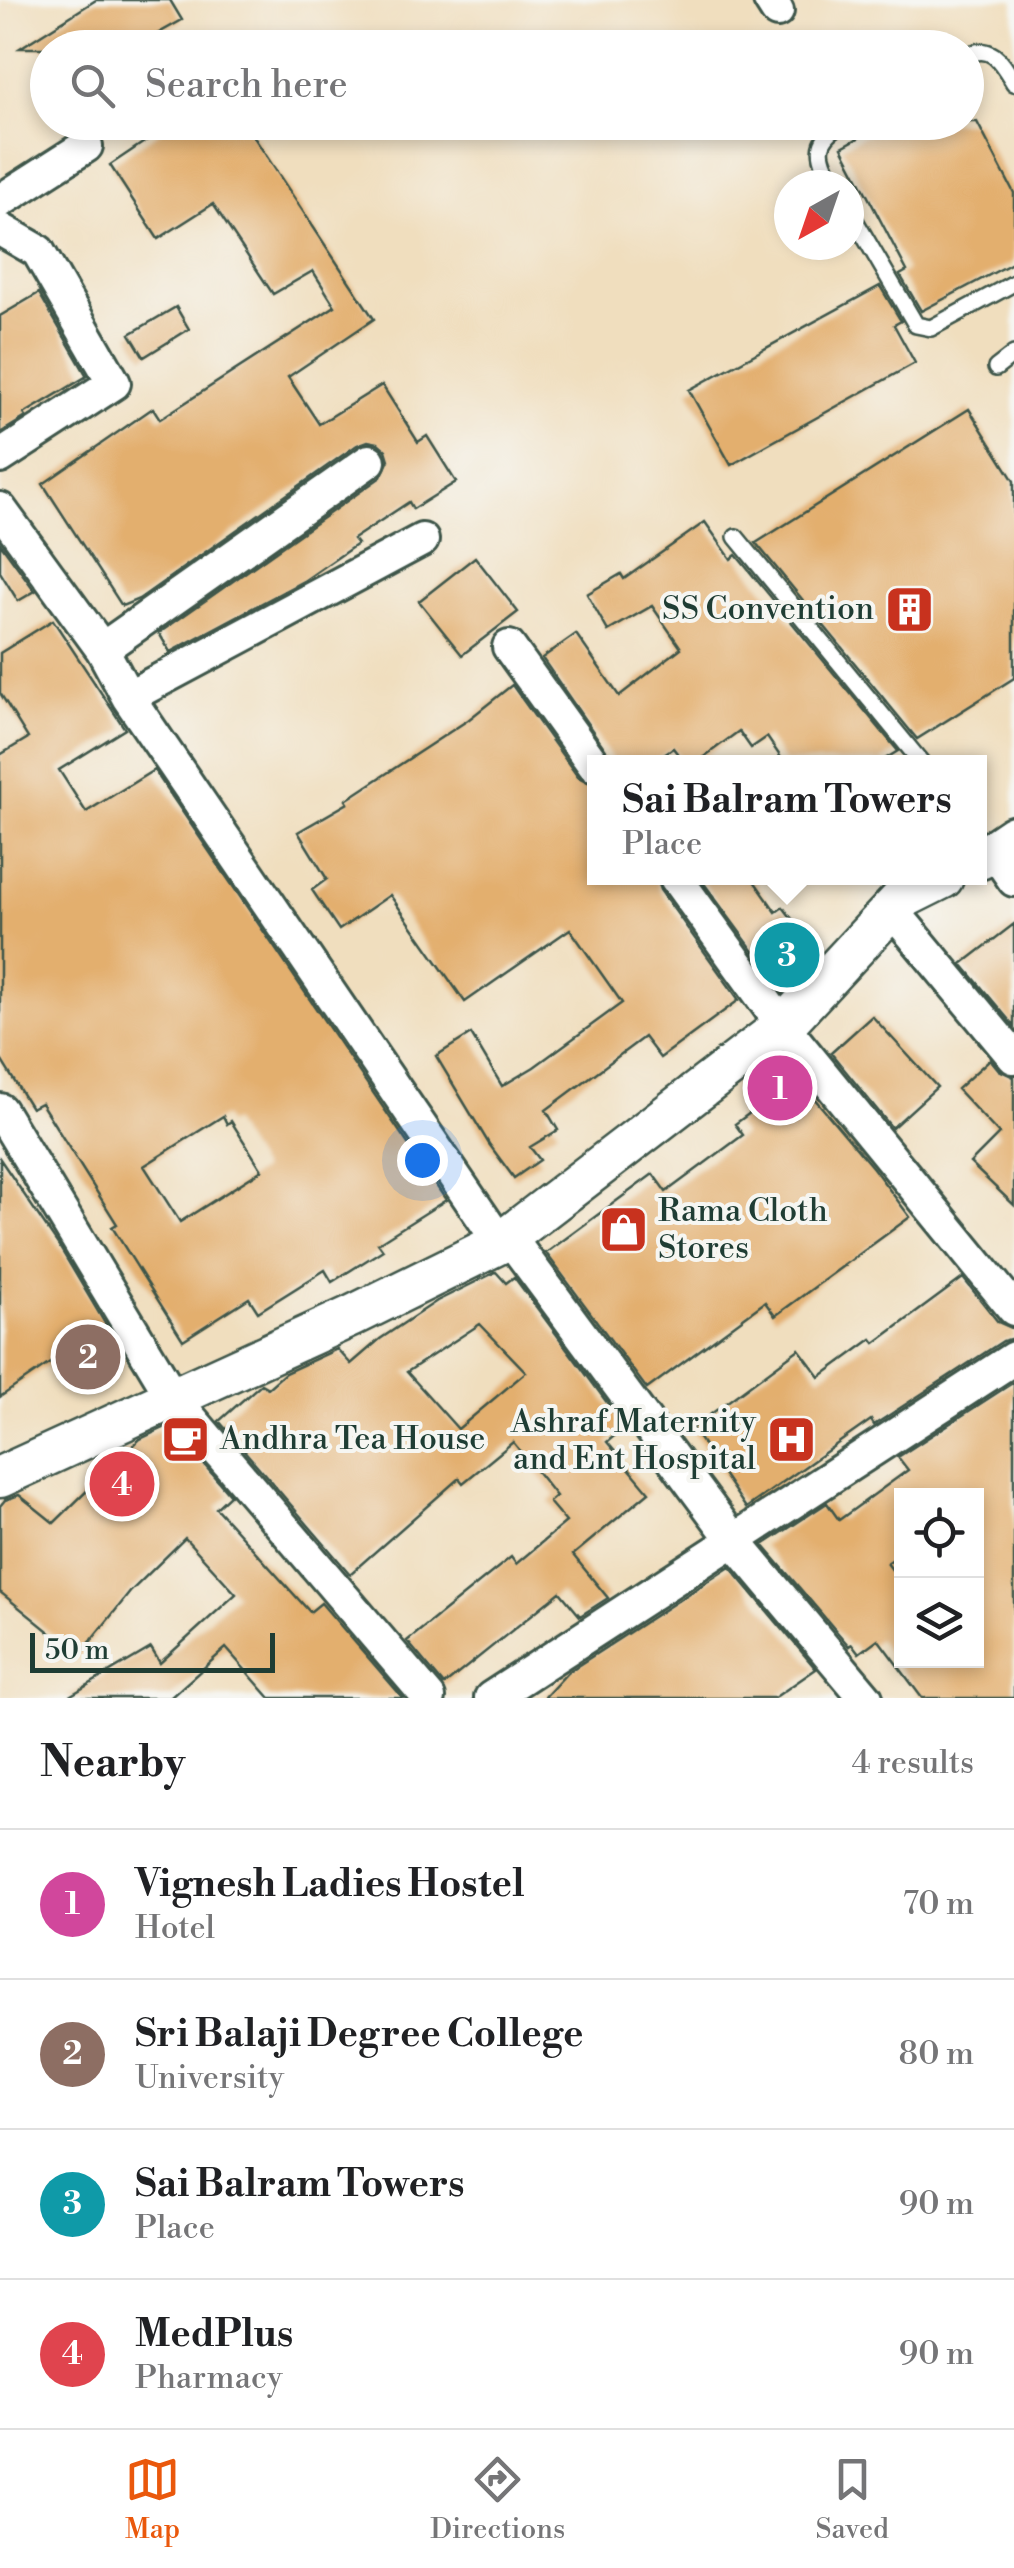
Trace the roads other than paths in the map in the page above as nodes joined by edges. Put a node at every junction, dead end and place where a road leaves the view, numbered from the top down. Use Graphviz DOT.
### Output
graph roads {
  1 [pos="984,50"];
  2 [pos="1014,83"];
  3 [pos="824,140"];
  4 [pos="86,146"];
  5 [pos="827,170"];
  6 [pos="0,201"];
  7 [pos="0,229"];
  8 [pos="864,236"];
  9 [pos="1014,283"];
  10 [pos="1014,354"];
  11 [pos="996,368"];
  12 [pos="0,457"];
  13 [pos="369,461"];
  14 [pos="0,510"];
  15 [pos="736,537"];
  16 [pos="422,540"];
  17 [pos="509,647"];
  18 [pos="102,648"];
  19 [pos="128,698"];
  20 [pos="587,755"];
  21 [pos="914,755"];
  22 [pos="681,885"];
  23 [pos="929,885"];
  24 [pos="892,910"];
  25 [pos="783,1026"];
  26 [pos="1014,1057"];
  27 [pos="0,1110"];
  28 [pos="504,1240"];
  29 [pos="1014,1309"];
  30 [pos="1014,1358"];
  31 [pos="174,1399"];
  32 [pos="0,1477"];
  33 [pos="735,1542"];
  34 [pos="429,1698"];
  35 [pos="490,1698"];
  36 [pos="866,1698"];
  1 -- 2 [label="lane"];
  3 -- 5 [label="lane"];
  4 -- 6 [label="street"];
  7 -- 12 [label="street"];
  8 -- 9 [label="lane"];
  10 -- 11 [label="lane"];
  13 -- 18 [label="street"];
  14 -- 18 [label="street"];
  15 -- 21 [label="lane"];
  16 -- 19 [label="street"];
  17 -- 20 [label="street"];
  18 -- 19 [label="street"];
  19 -- 28 [label="street"];
  22 -- 25 [label="street"];
  23 -- 24 [label="street"];
  24 -- 25 [label="street"];
  24 -- 26 [label="street"];
  25 -- 28 [label="street"];
  25 -- 29 [label="street"];
  27 -- 31 [label="street"];
  28 -- 31 [label="street"];
  28 -- 33 [label="street"];
  30 -- 33 [label="street"];
  31 -- 32 [label="street"];
  31 -- 34 [label="street"];
  33 -- 35 [label="street"];
  33 -- 36 [label="street"];
}
